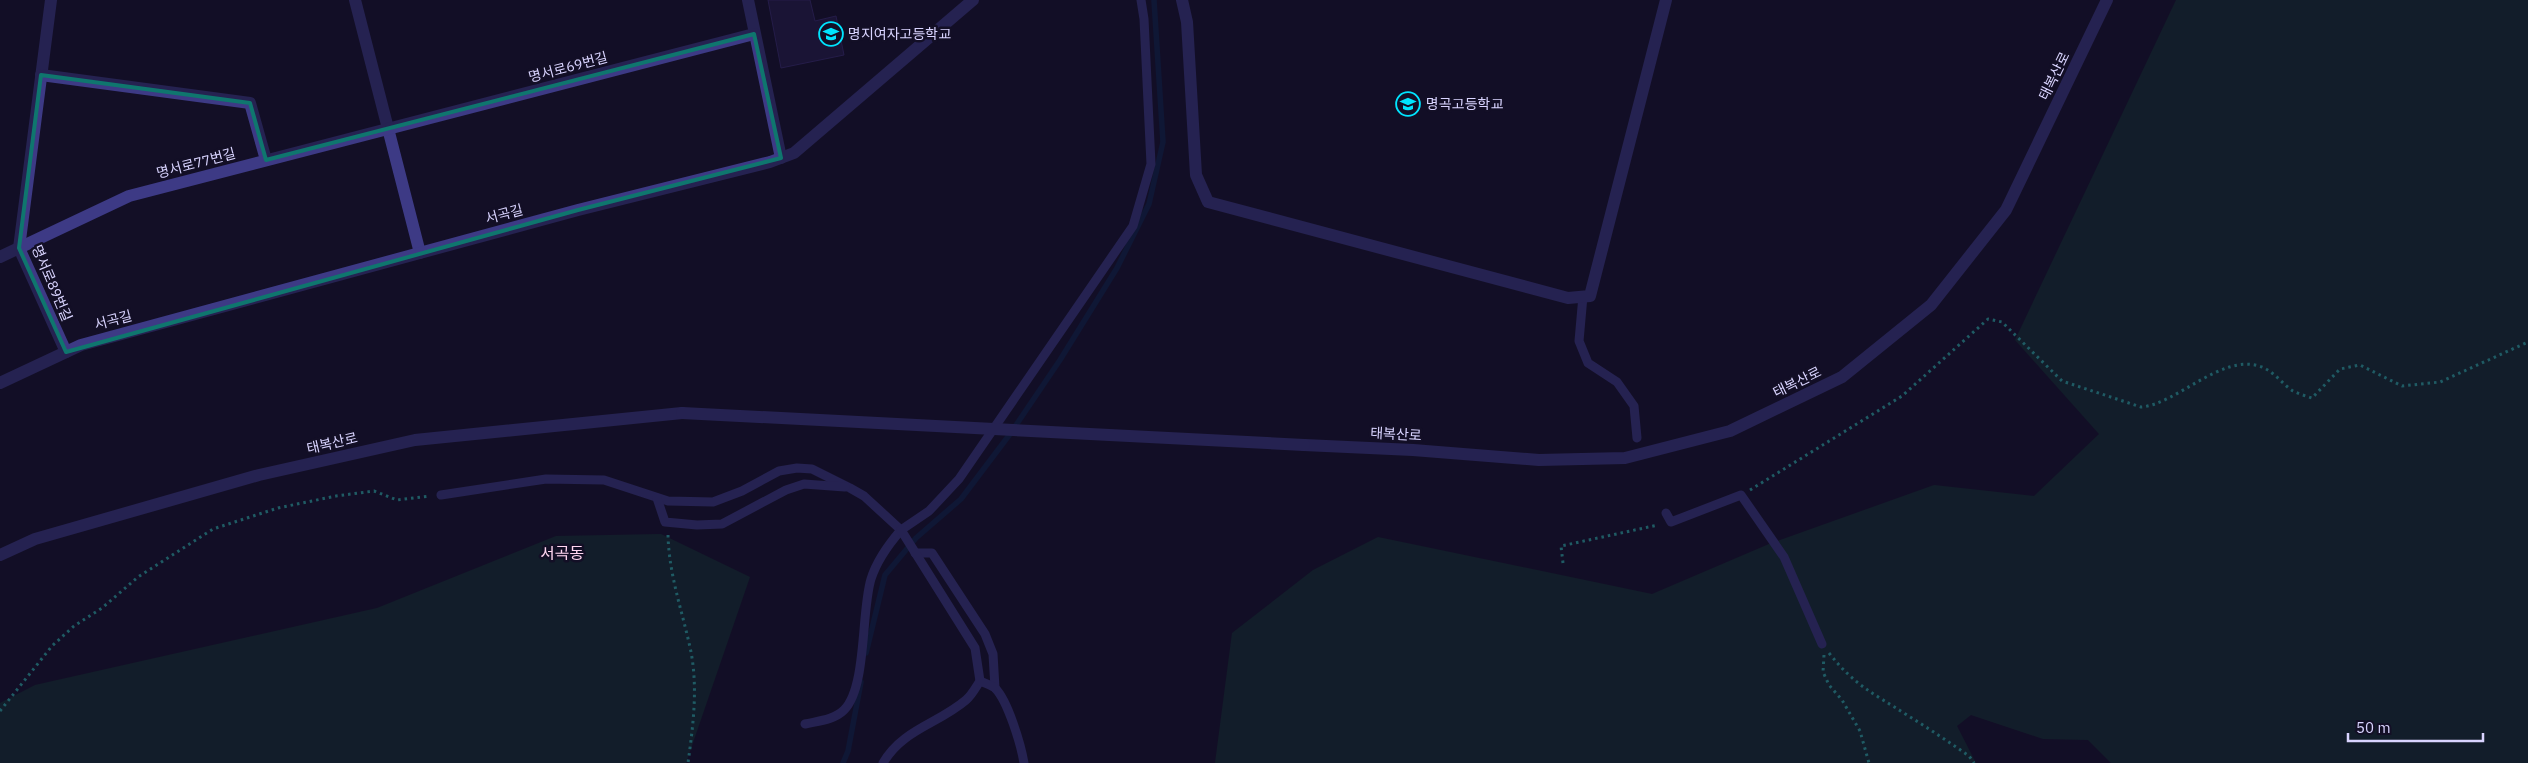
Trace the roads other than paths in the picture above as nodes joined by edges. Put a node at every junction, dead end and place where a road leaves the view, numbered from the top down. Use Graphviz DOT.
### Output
graph roads {
  1 [pos="51,0"];
  2 [pos="355,0"];
  3 [pos="748,0"];
  4 [pos="973,0"];
  5 [pos="1140,0"];
  6 [pos="1182,0"];
  7 [pos="1666,0"];
  8 [pos="2107,0"];
  9 [pos="754,34"];
  10 [pos="41,75"];
  11 [pos="389,129"];
  12 [pos="781,158"];
  13 [pos="266,160"];
  14 [pos="19,248"];
  15 [pos="420,253"];
  16 [pos="0,258"];
  17 [pos="1583,296"];
  18 [pos="66,352"];
  19 [pos="0,382"];
  20 [pos="1637,438"];
  21 [pos="850,488"];
  22 [pos="441,495"];
  23 [pos="657,498"];
  24 [pos="1666,513"];
  25 [pos="900,530"];
  26 [pos="915,552"];
  27 [pos="0,555"];
  28 [pos="1822,644"];
  29 [pos="980,681"];
  30 [pos="995,688"];
  31 [pos="805,724"];
  32 [pos="883,763"];
  33 [pos="1024,763"];
  1 -- 10 [label="street, 명서로89번길"];
  2 -- 11 [label="street"];
  3 -- 9 [label="street"];
  4 -- 12 [label="street, 서곡길"];
  5 -- 25 [label="lane"];
  6 -- 17 [label="street"];
  7 -- 17 [label="street"];
  8 -- 27 [label="street, 태복산로, bridge"];
  9 -- 11 [label="street, 명서로69번길"];
  9 -- 12 [label="street"];
  10 -- 13 [label="street"];
  10 -- 14 [label="street, 명서로89번길"];
  11 -- 13 [label="street, 명서로77번길"];
  11 -- 15 [label="street"];
  12 -- 15 [label="street, 서곡길"];
  13 -- 14 [label="street, 명서로77번길"];
  14 -- 16 [label="street, 명서로77번길"];
  14 -- 18 [label="street, 명서로89번길"];
  15 -- 18 [label="street, 서곡길"];
  17 -- 20 [label="lane"];
  18 -- 19 [label="street, 서곡길"];
  21 -- 23 [label="lane"];
  21 -- 23 [label="lane"];
  21 -- 25 [label="lane"];
  22 -- 23 [label="lane"];
  24 -- 28 [label="lane"];
  25 -- 26 [label="lane"];
  25 -- 31 [label="lane"];
  26 -- 29 [label="lane"];
  26 -- 30 [label="lane"];
  29 -- 30 [label="lane"];
  29 -- 32 [label="lane"];
  30 -- 33 [label="lane"];
}
